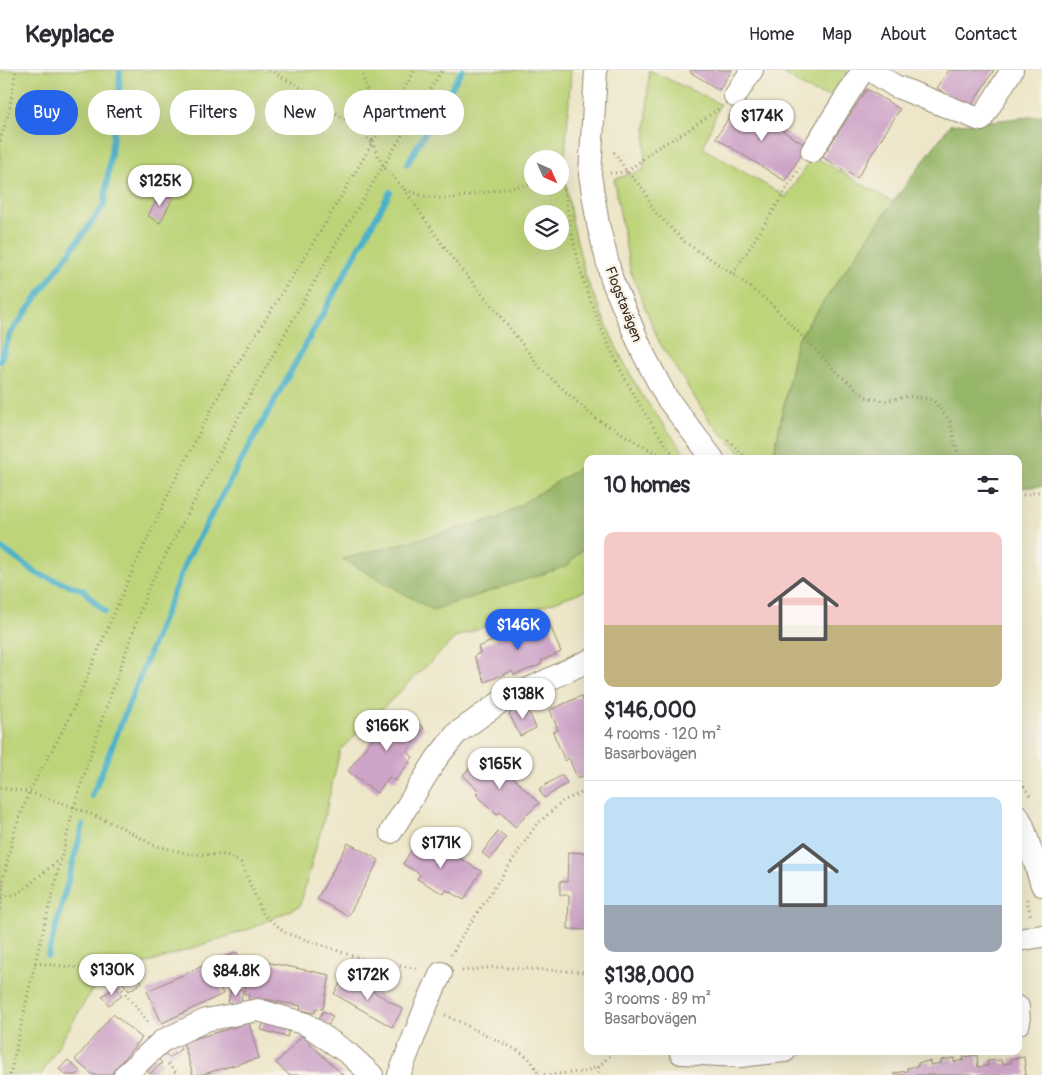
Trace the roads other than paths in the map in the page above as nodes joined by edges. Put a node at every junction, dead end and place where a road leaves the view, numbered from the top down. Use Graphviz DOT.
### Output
graph roads {
  1 [pos="596,70"];
  2 [pos="752,70"];
  3 [pos="864,70"];
  4 [pos="870,70"];
  5 [pos="1012,70"];
  6 [pos="899,78"];
  7 [pos="735,96"];
  8 [pos="812,151"];
  9 [pos="710,455"];
  10 [pos="584,663"];
  11 [pos="1022,824"];
  12 [pos="391,832"];
  13 [pos="1042,885"];
  14 [pos="1042,936"];
  15 [pos="1022,939"];
  16 [pos="441,974"];
  17 [pos="720,1055"];
  18 [pos="749,1055"];
  19 [pos="125,1075"];
  20 [pos="372,1075"];
  21 [pos="399,1075"];
  1 -- 9 [label="street, Flogstavägen"];
  2 -- 7 [label="street"];
  3 -- 8 [label="street"];
  4 -- 6 [label="street"];
  5 -- 6 [label="street"];
  10 -- 12 [label="street"];
  11 -- 13 [label="street"];
  14 -- 15 [label="street"];
  16 -- 21 [label="street"];
  17 -- 18 [label="street"];
  19 -- 20 [label="street"];
}
